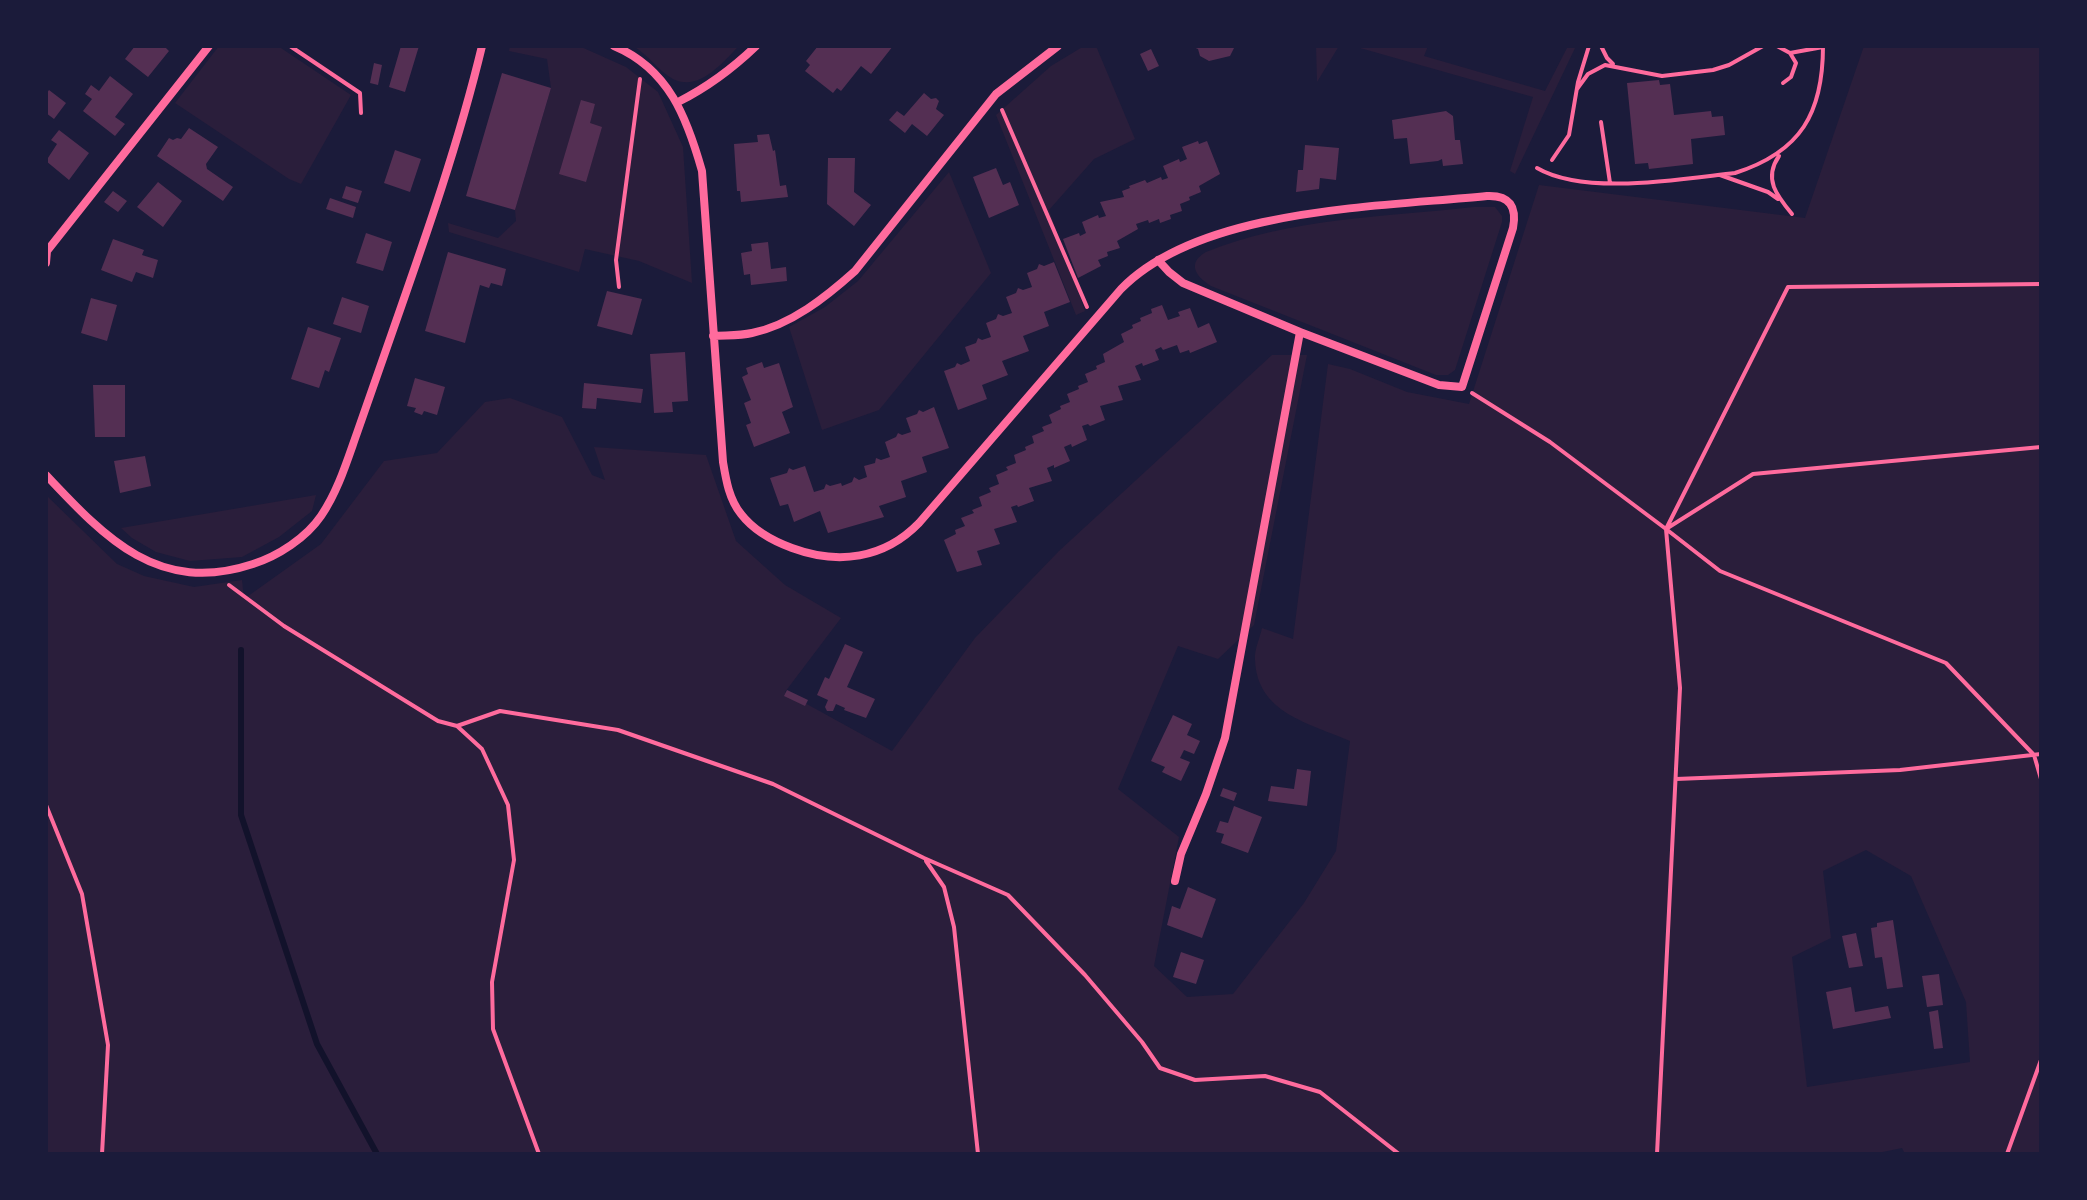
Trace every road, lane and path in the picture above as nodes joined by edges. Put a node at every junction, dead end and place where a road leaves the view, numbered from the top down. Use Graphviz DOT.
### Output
graph roads {
  1 [pos="209,46"];
  2 [pos="290,46"];
  3 [pos="482,46"];
  4 [pos="614,46"];
  5 [pos="756,46"];
  6 [pos="1058,46"];
  7 [pos="1589,46"];
  8 [pos="1601,46"];
  9 [pos="1763,46"];
  10 [pos="1777,46"];
  11 [pos="1823,47"];
  12 [pos="1790,53"];
  13 [pos="642,62"];
  14 [pos="1615,65"];
  15 [pos="1783,83"];
  16 [pos="1577,89"];
  17 [pos="996,94"];
  18 [pos="678,102"];
  19 [pos="361,113"];
  20 [pos="1601,122"];
  21 [pos="1783,151"];
  22 [pos="1552,160"];
  23 [pos="1537,168"];
  24 [pos="1718,175"];
  25 [pos="1610,183"];
  26 [pos="1780,200"];
  27 [pos="1792,214"];
  28 [pos="46,251"];
  29 [pos="1158,260"];
  30 [pos="46,263"];
  31 [pos="2041,284"];
  32 [pos="619,287"];
  33 [pos="1094,320"];
  34 [pos="1300,332"];
  35 [pos="713,336"];
  36 [pos="1462,387"];
  37 [pos="2041,447"];
  38 [pos="46,475"];
  39 [pos="1666,529"];
  40 [pos="215,574"];
  41 [pos="457,726"];
  42 [pos="2041,754"];
  43 [pos="2034,755"];
  44 [pos="1676,779"];
  45 [pos="2041,779"];
  46 [pos="46,805"];
  47 [pos="924,858"];
  48 [pos="1175,881"];
  49 [pos="2041,1060"];
  50 [pos="102,1154"];
  51 [pos="539,1154"];
  52 [pos="978,1154"];
  53 [pos="1399,1154"];
  54 [pos="1657,1154"];
  55 [pos="2007,1154"];
  1 -- 28 [label="street"];
  2 -- 19 [label="path"];
  3 -- 40 [label="street"];
  4 -- 13 [label="street"];
  5 -- 18 [label="street"];
  6 -- 17 [label="street"];
  7 -- 16 [label="path"];
  8 -- 14 [label="path"];
  9 -- 14 [label="path"];
  10 -- 12 [label="path"];
  11 -- 12 [label="path"];
  11 -- 21 [label="path"];
  12 -- 15 [label="path"];
  13 -- 18 [label="street"];
  13 -- 32 [label="path"];
  14 -- 16 [label="path"];
  16 -- 22 [label="path"];
  17 -- 33 [label="path"];
  17 -- 35 [label="street"];
  18 -- 35 [label="street"];
  20 -- 25 [label="path"];
  21 -- 24 [label="path"];
  21 -- 26 [label="path"];
  23 -- 25 [label="path"];
  24 -- 25 [label="path"];
  24 -- 26 [label="path"];
  26 -- 27 [label="path"];
  28 -- 30 [label="street"];
  29 -- 33 [label="street"];
  29 -- 34 [label="street"];
  29 -- 36 [label="street"];
  31 -- 39 [label="path"];
  33 -- 35 [label="street"];
  34 -- 36 [label="street"];
  34 -- 48 [label="street"];
  36 -- 39 [label="path"];
  37 -- 39 [label="path"];
  38 -- 40 [label="street"];
  39 -- 43 [label="path"];
  39 -- 44 [label="path"];
  40 -- 41 [label="path"];
  41 -- 47 [label="path"];
  41 -- 51 [label="path"];
  42 -- 43 [label="path"];
  43 -- 44 [label="path"];
  43 -- 45 [label="path"];
  44 -- 54 [label="path"];
  46 -- 50 [label="path"];
  47 -- 52 [label="path"];
  47 -- 53 [label="path"];
  49 -- 55 [label="path"];
}
